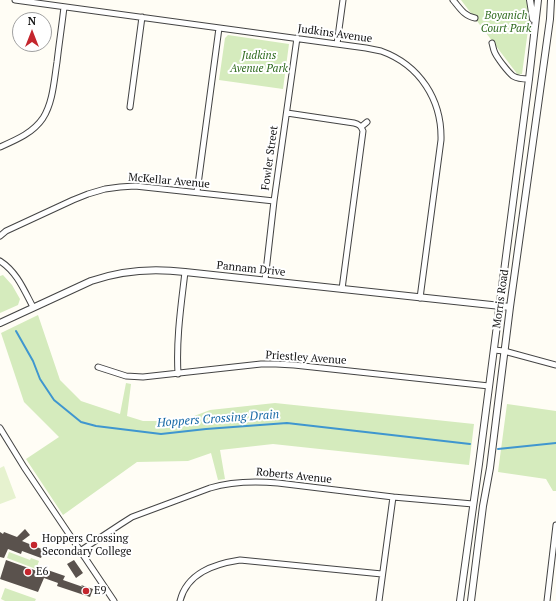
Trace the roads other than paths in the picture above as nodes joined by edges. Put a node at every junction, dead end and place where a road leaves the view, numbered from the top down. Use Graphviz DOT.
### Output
graph roads {
  1 [pos="15,0"];
  2 [pos="343,0"];
  3 [pos="453,0"];
  4 [pos="530,0"];
  5 [pos="538,0"];
  6 [pos="551,0"];
  7 [pos="64,7"];
  8 [pos="142,17"];
  9 [pos="475,18"];
  10 [pos="219,28"];
  11 [pos="534,37"];
  12 [pos="297,38"];
  13 [pos="492,43"];
  14 [pos="337,44"];
  15 [pos="529,79"];
  16 [pos="130,107"];
  17 [pos="287,113"];
  18 [pos="367,122"];
  19 [pos="361,126"];
  20 [pos="0,147"];
  21 [pos="197,192"];
  22 [pos="274,201"];
  23 [pos="0,236"];
  24 [pos="0,261"];
  25 [pos="185,272"];
  26 [pos="264,280"];
  27 [pos="342,289"];
  28 [pos="420,298"];
  29 [pos="499,306"];
  30 [pos="33,307"];
  31 [pos="510,307"];
  32 [pos="0,323"];
  33 [pos="494,350"];
  34 [pos="504,351"];
  35 [pos="556,365"];
  36 [pos="98,367"];
  37 [pos="178,374"];
  38 [pos="489,386"];
  39 [pos="0,428"];
  40 [pos="393,497"];
  41 [pos="473,504"];
  42 [pos="484,506"];
  43 [pos="556,525"];
  44 [pos="80,551"];
  45 [pos="382,574"];
  46 [pos="114,601"];
  47 [pos="180,601"];
  48 [pos="379,601"];
  49 [pos="460,601"];
  50 [pos="470,601"];
  51 [pos="547,601"];
  1 -- 7 [label="street, Judkins Avenue"];
  2 -- 14 [label="street"];
  3 -- 9 [label="street"];
  4 -- 11 [label="street"];
  5 -- 11 [label="street, Morris Road"];
  6 -- 31 [label="street, Morris Road"];
  7 -- 8 [label="street, Judkins Avenue"];
  7 -- 20 [label="street"];
  8 -- 10 [label="street, Judkins Avenue"];
  8 -- 16 [label="street"];
  10 -- 12 [label="street, Judkins Avenue"];
  10 -- 21 [label="street"];
  11 -- 15 [label="street, Morris Road"];
  12 -- 14 [label="street, Judkins Avenue"];
  12 -- 17 [label="street, Fowler Street"];
  13 -- 15 [label="street"];
  14 -- 28 [label="street, Judkins Avenue"];
  15 -- 29 [label="street, Morris Road"];
  17 -- 19 [label="street"];
  17 -- 22 [label="street, Fowler Street"];
  18 -- 19 [label="street"];
  19 -- 27 [label="street"];
  21 -- 22 [label="street, McKellar Avenue"];
  21 -- 23 [label="street, McKellar Avenue"];
  22 -- 26 [label="street, Fowler Street"];
  24 -- 30 [label="street"];
  25 -- 26 [label="street, Pannam Drive"];
  25 -- 30 [label="street, Pannam Drive"];
  25 -- 37 [label="street"];
  26 -- 27 [label="street, Pannam Drive"];
  27 -- 28 [label="street, Pannam Drive"];
  28 -- 29 [label="street, Pannam Drive"];
  29 -- 31 [label="street, Pannam Drive"];
  29 -- 33 [label="street, Morris Road"];
  30 -- 32 [label="street, Pannam Drive"];
  31 -- 34 [label="street, Morris Road"];
  33 -- 34 [label="street"];
  33 -- 38 [label="street, Morris Road"];
  34 -- 35 [label="street"];
  34 -- 42 [label="street, Morris Road"];
  36 -- 37 [label="street, Priestley Avenue"];
  37 -- 38 [label="street, Priestley Avenue"];
  38 -- 41 [label="street, Morris Road"];
  39 -- 44 [label="street"];
  40 -- 41 [label="street, Roberts Avenue"];
  40 -- 44 [label="street, Roberts Avenue"];
  40 -- 45 [label="street"];
  41 -- 42 [label="street"];
  41 -- 49 [label="street, Morris Road"];
  42 -- 50 [label="street, Morris Road"];
  43 -- 51 [label="street"];
  44 -- 46 [label="street"];
  45 -- 47 [label="street"];
  45 -- 48 [label="street"];
}
